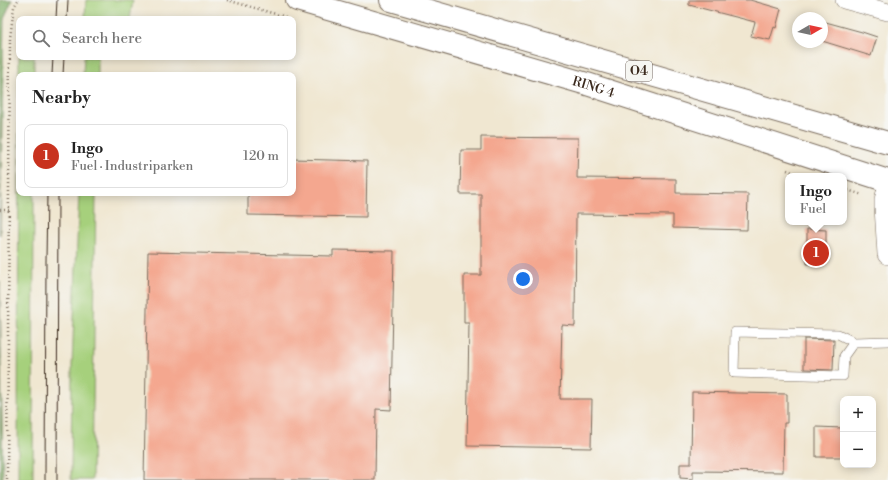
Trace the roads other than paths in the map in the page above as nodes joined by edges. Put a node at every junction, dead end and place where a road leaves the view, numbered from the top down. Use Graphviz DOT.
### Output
graph roads {
  1 [pos="297,0"];
  2 [pos="391,0"];
  3 [pos="844,0"];
  4 [pos="888,12"];
  5 [pos="888,143"];
  6 [pos="888,181"];
  7 [pos="888,189"];
  8 [pos="888,254"];
  9 [pos="888,341"];
  10 [pos="854,342"];
  1 -- 6 [label="main road, RING 4 / O4"];
  2 -- 5 [label="main road, RING 4 / O4"];
  3 -- 4 [label="street"];
  7 -- 8 [label="street"];
  9 -- 10 [label="lane"];
  10 -- 10 [label="lane"];
}
